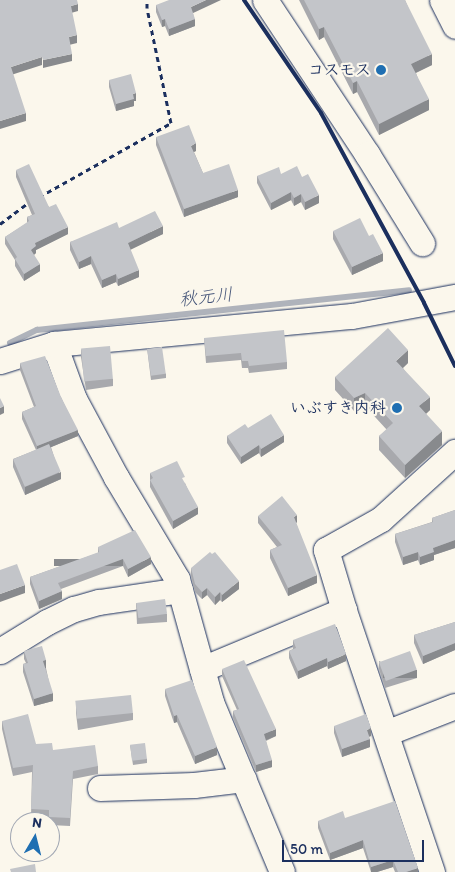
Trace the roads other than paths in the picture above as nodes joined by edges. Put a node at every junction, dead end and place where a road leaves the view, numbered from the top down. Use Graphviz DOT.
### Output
graph roads {
  1 [pos="265,0"];
  2 [pos="442,0"];
  3 [pos="455,26"];
  4 [pos="422,243"];
  5 [pos="455,297"];
  6 [pos="54,344"];
  7 [pos="1,358"];
  8 [pos="455,452"];
  9 [pos="180,590"];
  10 [pos="344,610"];
  11 [pos="0,651"];
  12 [pos="202,669"];
  13 [pos="455,706"];
  14 [pos="386,733"];
  15 [pos="244,779"];
  16 [pos="100,788"];
  17 [pos="282,872"];
  18 [pos="432,872"];
  1 -- 4 [label="street"];
  2 -- 3 [label="street"];
  5 -- 6 [label="street"];
  6 -- 7 [label="street"];
  6 -- 9 [label="street"];
  8 -- 10 [label="street"];
  9 -- 11 [label="street"];
  9 -- 12 [label="street"];
  10 -- 12 [label="street"];
  10 -- 14 [label="street"];
  12 -- 15 [label="street"];
  13 -- 14 [label="street"];
  14 -- 18 [label="street"];
  15 -- 16 [label="street"];
  15 -- 17 [label="street"];
}
